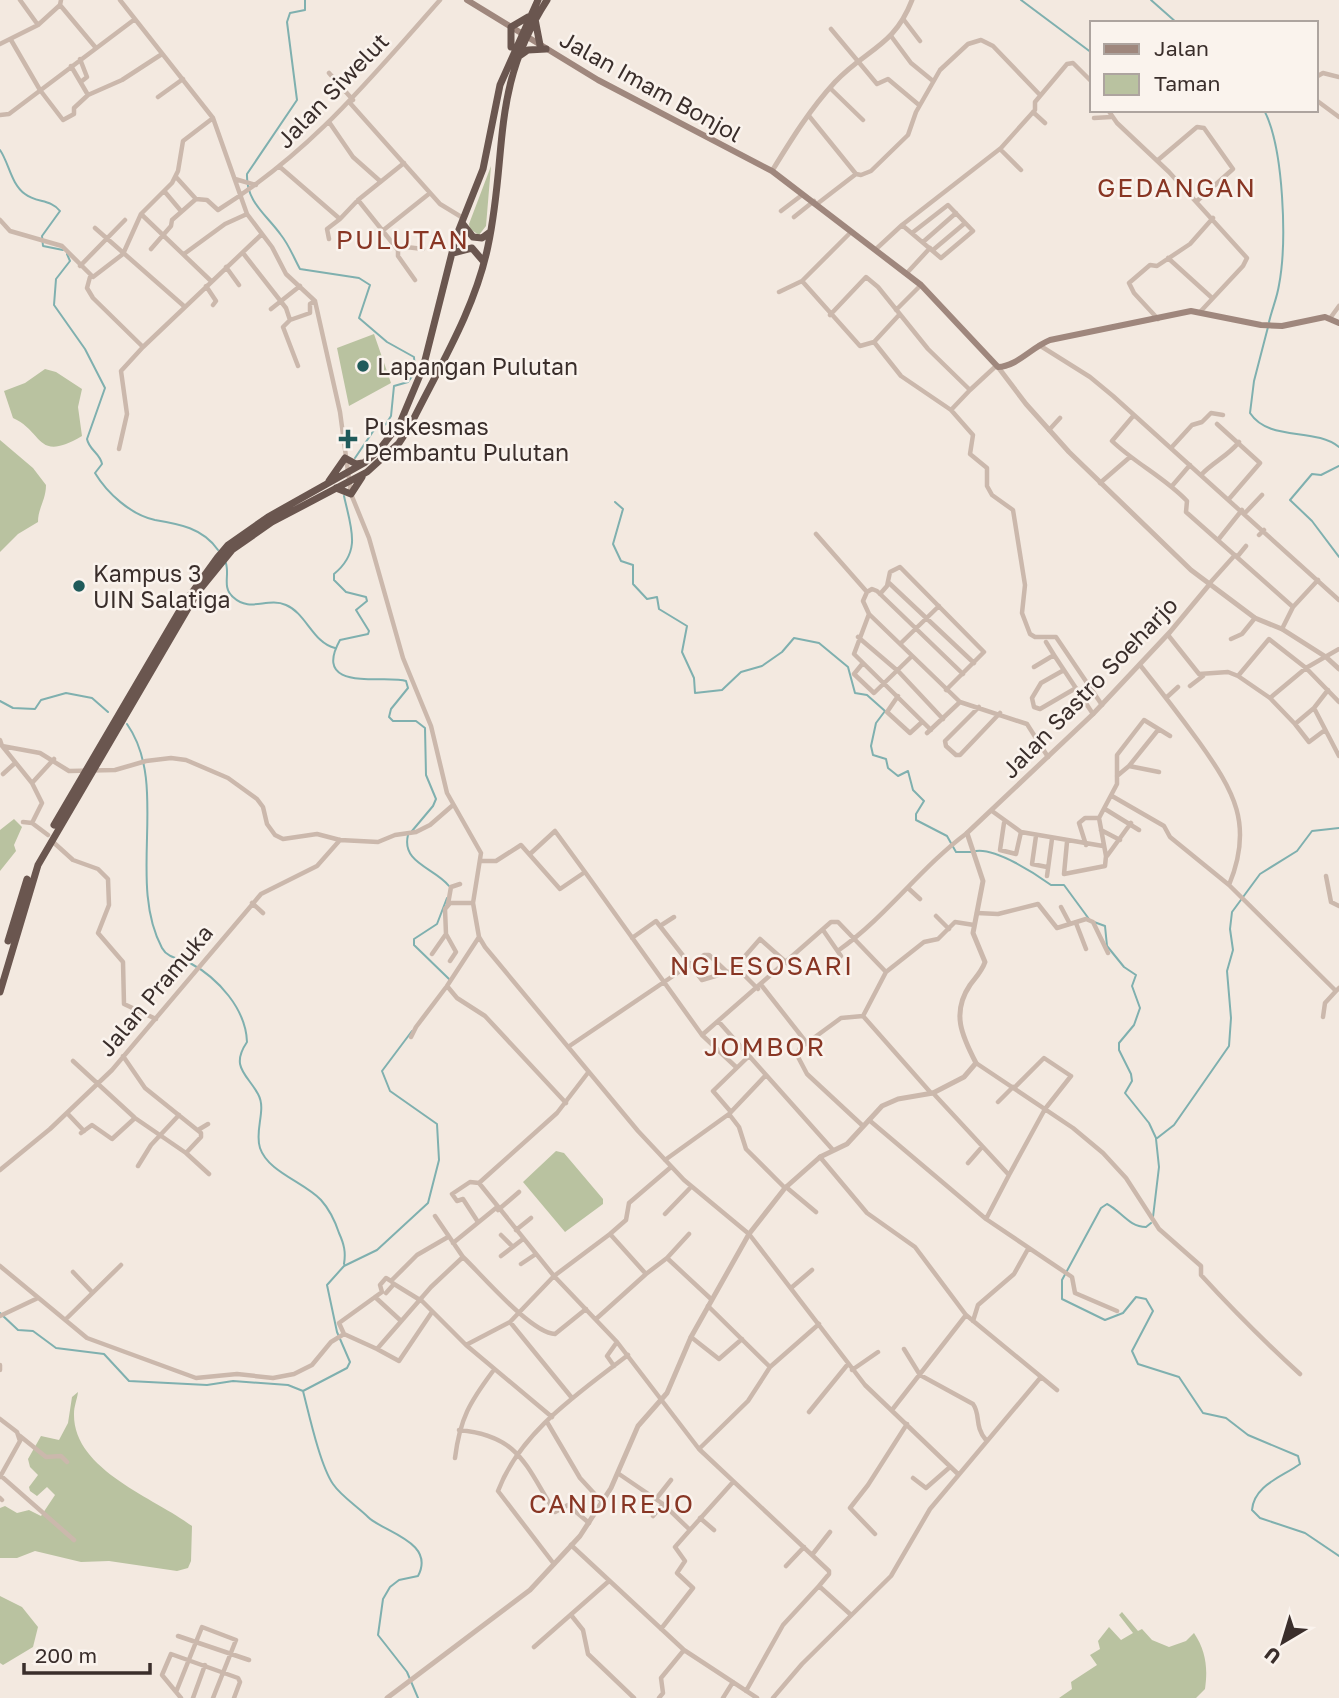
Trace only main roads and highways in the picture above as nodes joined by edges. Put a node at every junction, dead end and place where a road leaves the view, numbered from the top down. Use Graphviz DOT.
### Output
graph roads {
  1 [pos="467,0"];
  2 [pos="538,0"];
  3 [pos="547,0"];
  4 [pos="533,16"];
  5 [pos="511,27"];
  6 [pos="523,35"];
  7 [pos="543,47"];
  8 [pos="513,58"];
  9 [pos="463,220"];
  10 [pos="491,232"];
  11 [pos="453,253"];
  12 [pos="484,262"];
  13 [pos="1339,323"];
  14 [pos="364,463"];
  15 [pos="367,471"];
  16 [pos="350,477"];
  17 [pos="323,487"];
  18 [pos="336,488"];
  19 [pos="248,534"];
  20 [pos="50,838"];
  21 [pos="0,973"];
  22 [pos="0,992"];
  1 -- 5 [label="main road, Jalan Imam Bonjol"];
  2 -- 4 [label="highway"];
  3 -- 4 [label="highway"];
  4 -- 5 [label="highway"];
  4 -- 6 [label="highway"];
  4 -- 7 [label="highway"];
  5 -- 6 [label="main road, Jalan Imam Bonjol"];
  5 -- 8 [label="highway"];
  6 -- 7 [label="main road, Jalan Imam Bonjol"];
  6 -- 8 [label="highway"];
  7 -- 8 [label="highway"];
  7 -- 13 [label="main road, Jalan Imam Bonjol"];
  8 -- 9 [label="highway"];
  8 -- 10 [label="highway"];
  9 -- 10 [label="highway"];
  9 -- 11 [label="highway"];
  10 -- 12 [label="highway"];
  11 -- 12 [label="highway"];
  11 -- 14 [label="highway"];
  12 -- 15 [label="highway"];
  14 -- 16 [label="highway"];
  14 -- 17 [label="highway"];
  15 -- 16 [label="highway"];
  15 -- 18 [label="highway"];
  16 -- 17 [label="highway"];
  16 -- 18 [label="highway"];
  17 -- 19 [label="highway"];
  18 -- 19 [label="highway"];
  19 -- 20 [label="highway"];
  20 -- 21 [label="highway"];
  20 -- 22 [label="highway"];
}
